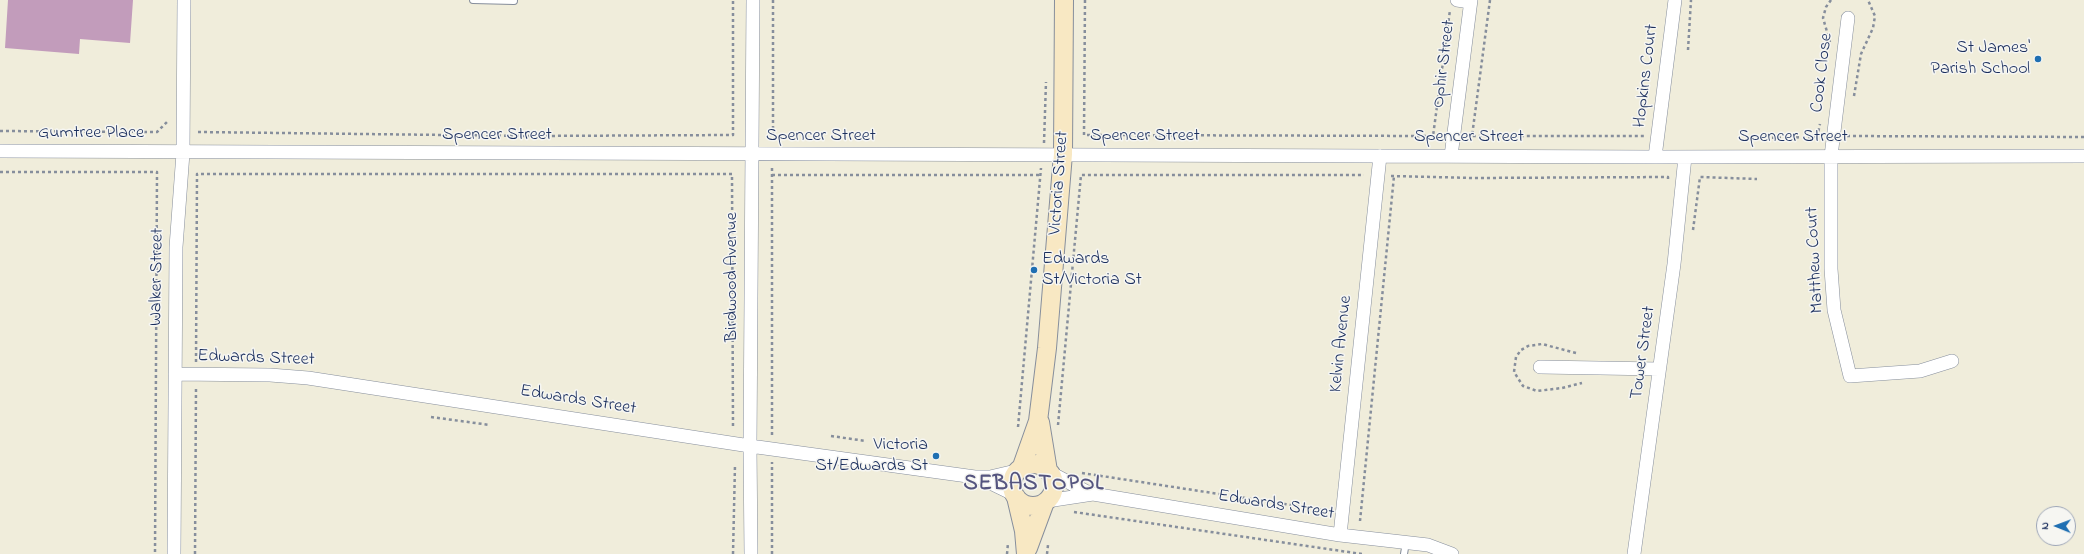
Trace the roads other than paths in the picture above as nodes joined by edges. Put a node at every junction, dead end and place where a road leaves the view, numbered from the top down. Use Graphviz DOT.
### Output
graph roads {
  1 [pos="184,0"];
  2 [pos="473,0"];
  3 [pos="753,0"];
  4 [pos="1064,0"];
  5 [pos="1675,0"];
  6 [pos="514,1"];
  7 [pos="1470,1"];
  8 [pos="1454,2"];
  9 [pos="1848,18"];
  10 [pos="0,151"];
  11 [pos="183,153"];
  12 [pos="1063,154"];
  13 [pos="752,155"];
  14 [pos="1380,156"];
  15 [pos="1452,156"];
  16 [pos="1831,156"];
  17 [pos="2084,156"];
  18 [pos="1655,157"];
  19 [pos="1685,157"];
  20 [pos="1952,361"];
  21 [pos="1540,367"];
  22 [pos="1659,369"];
  23 [pos="175,374"];
  24 [pos="1040,413"];
  25 [pos="750,446"];
  26 [pos="1020,469"];
  27 [pos="1048,471"];
  28 [pos="975,477"];
  29 [pos="1093,494"];
  30 [pos="1016,496"];
  31 [pos="1046,502"];
  32 [pos="1340,534"];
  33 [pos="1405,548"];
  34 [pos="174,554"];
  35 [pos="751,554"];
  36 [pos="1026,554"];
  37 [pos="1452,554"];
  38 [pos="1634,554"];
  1 -- 11 [label="street, Walker Street"];
  2 -- 6 [label="lane"];
  3 -- 13 [label="street, Birdwood Avenue"];
  4 -- 12 [label="street, Victoria Street"];
  5 -- 18 [label="street, Hopkins Court"];
  7 -- 8 [label="street"];
  7 -- 15 [label="street, Ophir Street"];
  9 -- 16 [label="street, Cook Close"];
  10 -- 11 [label="street, Gumtree Place"];
  11 -- 13 [label="street, Spencer Street"];
  11 -- 23 [label="street, Walker Street"];
  12 -- 13 [label="street, Spencer Street"];
  12 -- 14 [label="street, Spencer Street"];
  12 -- 24 [label="street, Victoria Street"];
  13 -- 25 [label="street, Birdwood Avenue"];
  14 -- 15 [label="street, Spencer Street"];
  14 -- 32 [label="street, Kelvin Avenue"];
  15 -- 18 [label="street, Spencer Street"];
  16 -- 17 [label="street, Spencer Street"];
  16 -- 19 [label="street, Spencer Street"];
  16 -- 20 [label="street, Matthew Court"];
  18 -- 19 [label="street, Spencer Street"];
  19 -- 22 [label="street, Tower Street"];
  21 -- 22 [label="street"];
  22 -- 38 [label="street, Tower Street"];
  23 -- 25 [label="street, Edwards Street"];
  23 -- 34 [label="street, Walker Street"];
  24 -- 26 [label="street, Victoria Street"];
  24 -- 27 [label="street, Victoria Street"];
  25 -- 28 [label="street, Edwards Street"];
  25 -- 35 [label="street, Birdwood Avenue"];
  26 -- 27 [label="street"];
  26 -- 28 [label="street, Edwards Street"];
  26 -- 30 [label="street"];
  27 -- 29 [label="street, Edwards Street"];
  27 -- 31 [label="street"];
  28 -- 30 [label="street, Edwards Street"];
  29 -- 31 [label="street, Edwards Street"];
  29 -- 32 [label="street, Edwards Street"];
  30 -- 31 [label="street"];
  30 -- 36 [label="street"];
  31 -- 36 [label="street"];
  32 -- 33 [label="street, Edwards Street"];
  33 -- 37 [label="street, Edwards Street"];
}
